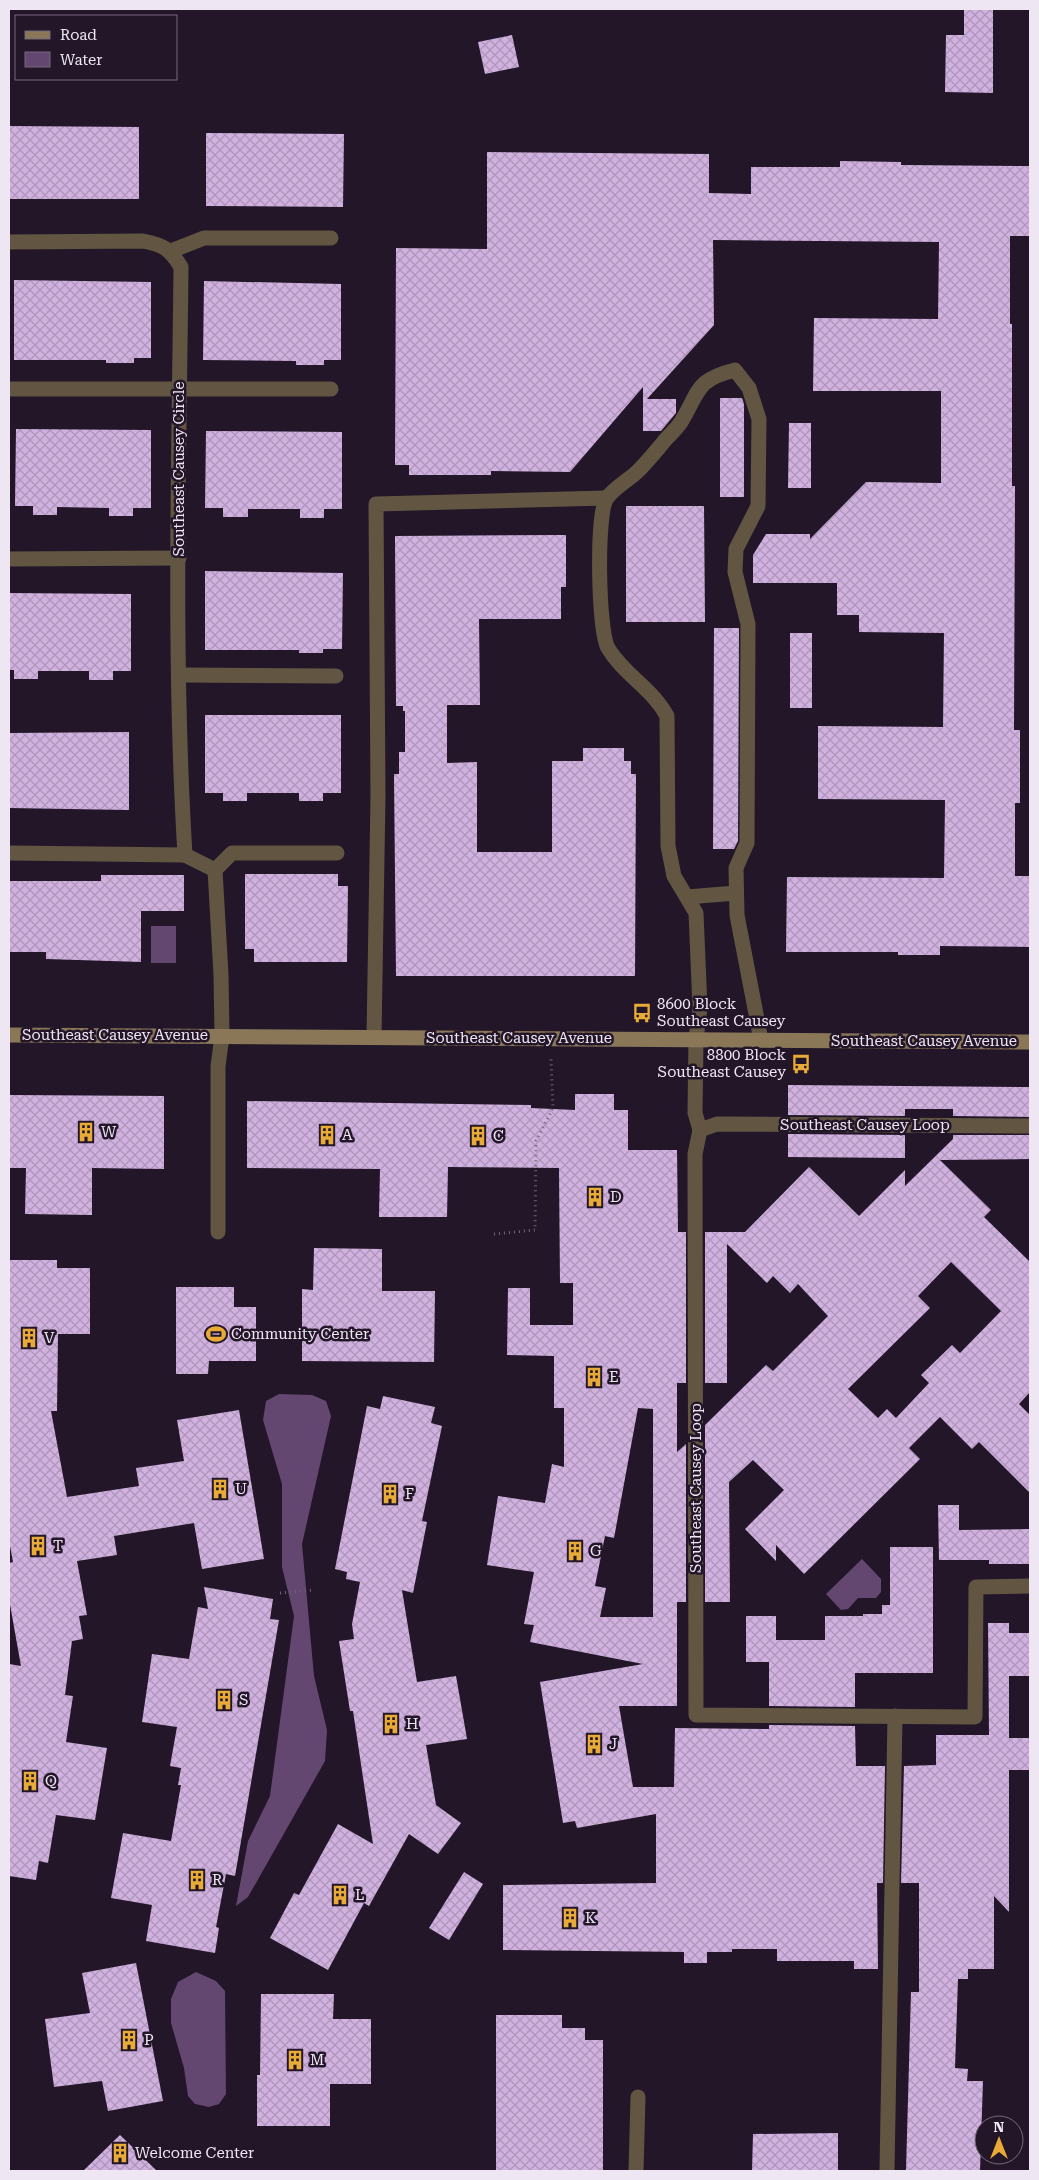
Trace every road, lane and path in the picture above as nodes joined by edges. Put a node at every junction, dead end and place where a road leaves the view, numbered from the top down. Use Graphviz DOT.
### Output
graph roads {
  1 [pos="331,238"];
  2 [pos="9,242"];
  3 [pos="171,251"];
  4 [pos="9,389"];
  5 [pos="180,389"];
  6 [pos="331,389"];
  7 [pos="606,498"];
  8 [pos="9,558"];
  9 [pos="179,558"];
  10 [pos="180,675"];
  11 [pos="336,676"];
  12 [pos="9,853"];
  13 [pos="337,853"];
  14 [pos="184,854"];
  15 [pos="215,870"];
  16 [pos="736,893"];
  17 [pos="688,897"];
  18 [pos="9,1035"];
  19 [pos="222,1036"];
  20 [pos="374,1037"];
  21 [pos="551,1038"];
  22 [pos="696,1039"];
  23 [pos="760,1040"];
  24 [pos="1030,1042"];
  25 [pos="1030,1126"];
  26 [pos="700,1130"];
  27 [pos="218,1232"];
  28 [pos="494,1234"];
  29 [pos="1030,1586"];
  30 [pos="314,1590"];
  31 [pos="280,1593"];
  32 [pos="894,1716"];
  33 [pos="638,2097"];
  34 [pos="636,2171"];
  35 [pos="886,2171"];
  1 -- 3 [label="street"];
  2 -- 3 [label="street"];
  3 -- 5 [label="street, Southeast Causey Circle"];
  4 -- 5 [label="street"];
  5 -- 6 [label="street"];
  5 -- 9 [label="street, Southeast Causey Circle"];
  7 -- 16 [label="street"];
  7 -- 17 [label="street"];
  7 -- 20 [label="street"];
  8 -- 9 [label="street"];
  9 -- 10 [label="street, Southeast Causey Circle"];
  10 -- 11 [label="street"];
  10 -- 14 [label="street, Southeast Causey Circle"];
  12 -- 14 [label="street"];
  13 -- 15 [label="street"];
  14 -- 15 [label="street"];
  15 -- 19 [label="street"];
  16 -- 17 [label="street"];
  16 -- 23 [label="street"];
  17 -- 22 [label="street"];
  18 -- 19 [label="street, Southeast Causey Avenue"];
  19 -- 20 [label="street, Southeast Causey Avenue"];
  19 -- 27 [label="street"];
  20 -- 21 [label="street, Southeast Causey Avenue"];
  21 -- 22 [label="street, Southeast Causey Avenue"];
  21 -- 28 [label="path"];
  22 -- 23 [label="street, Southeast Causey Avenue"];
  22 -- 26 [label="street"];
  23 -- 24 [label="street, Southeast Causey Avenue"];
  25 -- 26 [label="street, Southeast Causey Loop"];
  26 -- 32 [label="street, Southeast Causey Loop"];
  29 -- 32 [label="street, Southeast Causey Loop"];
  30 -- 31 [label="path"];
  32 -- 35 [label="street"];
  33 -- 34 [label="street"];
}
